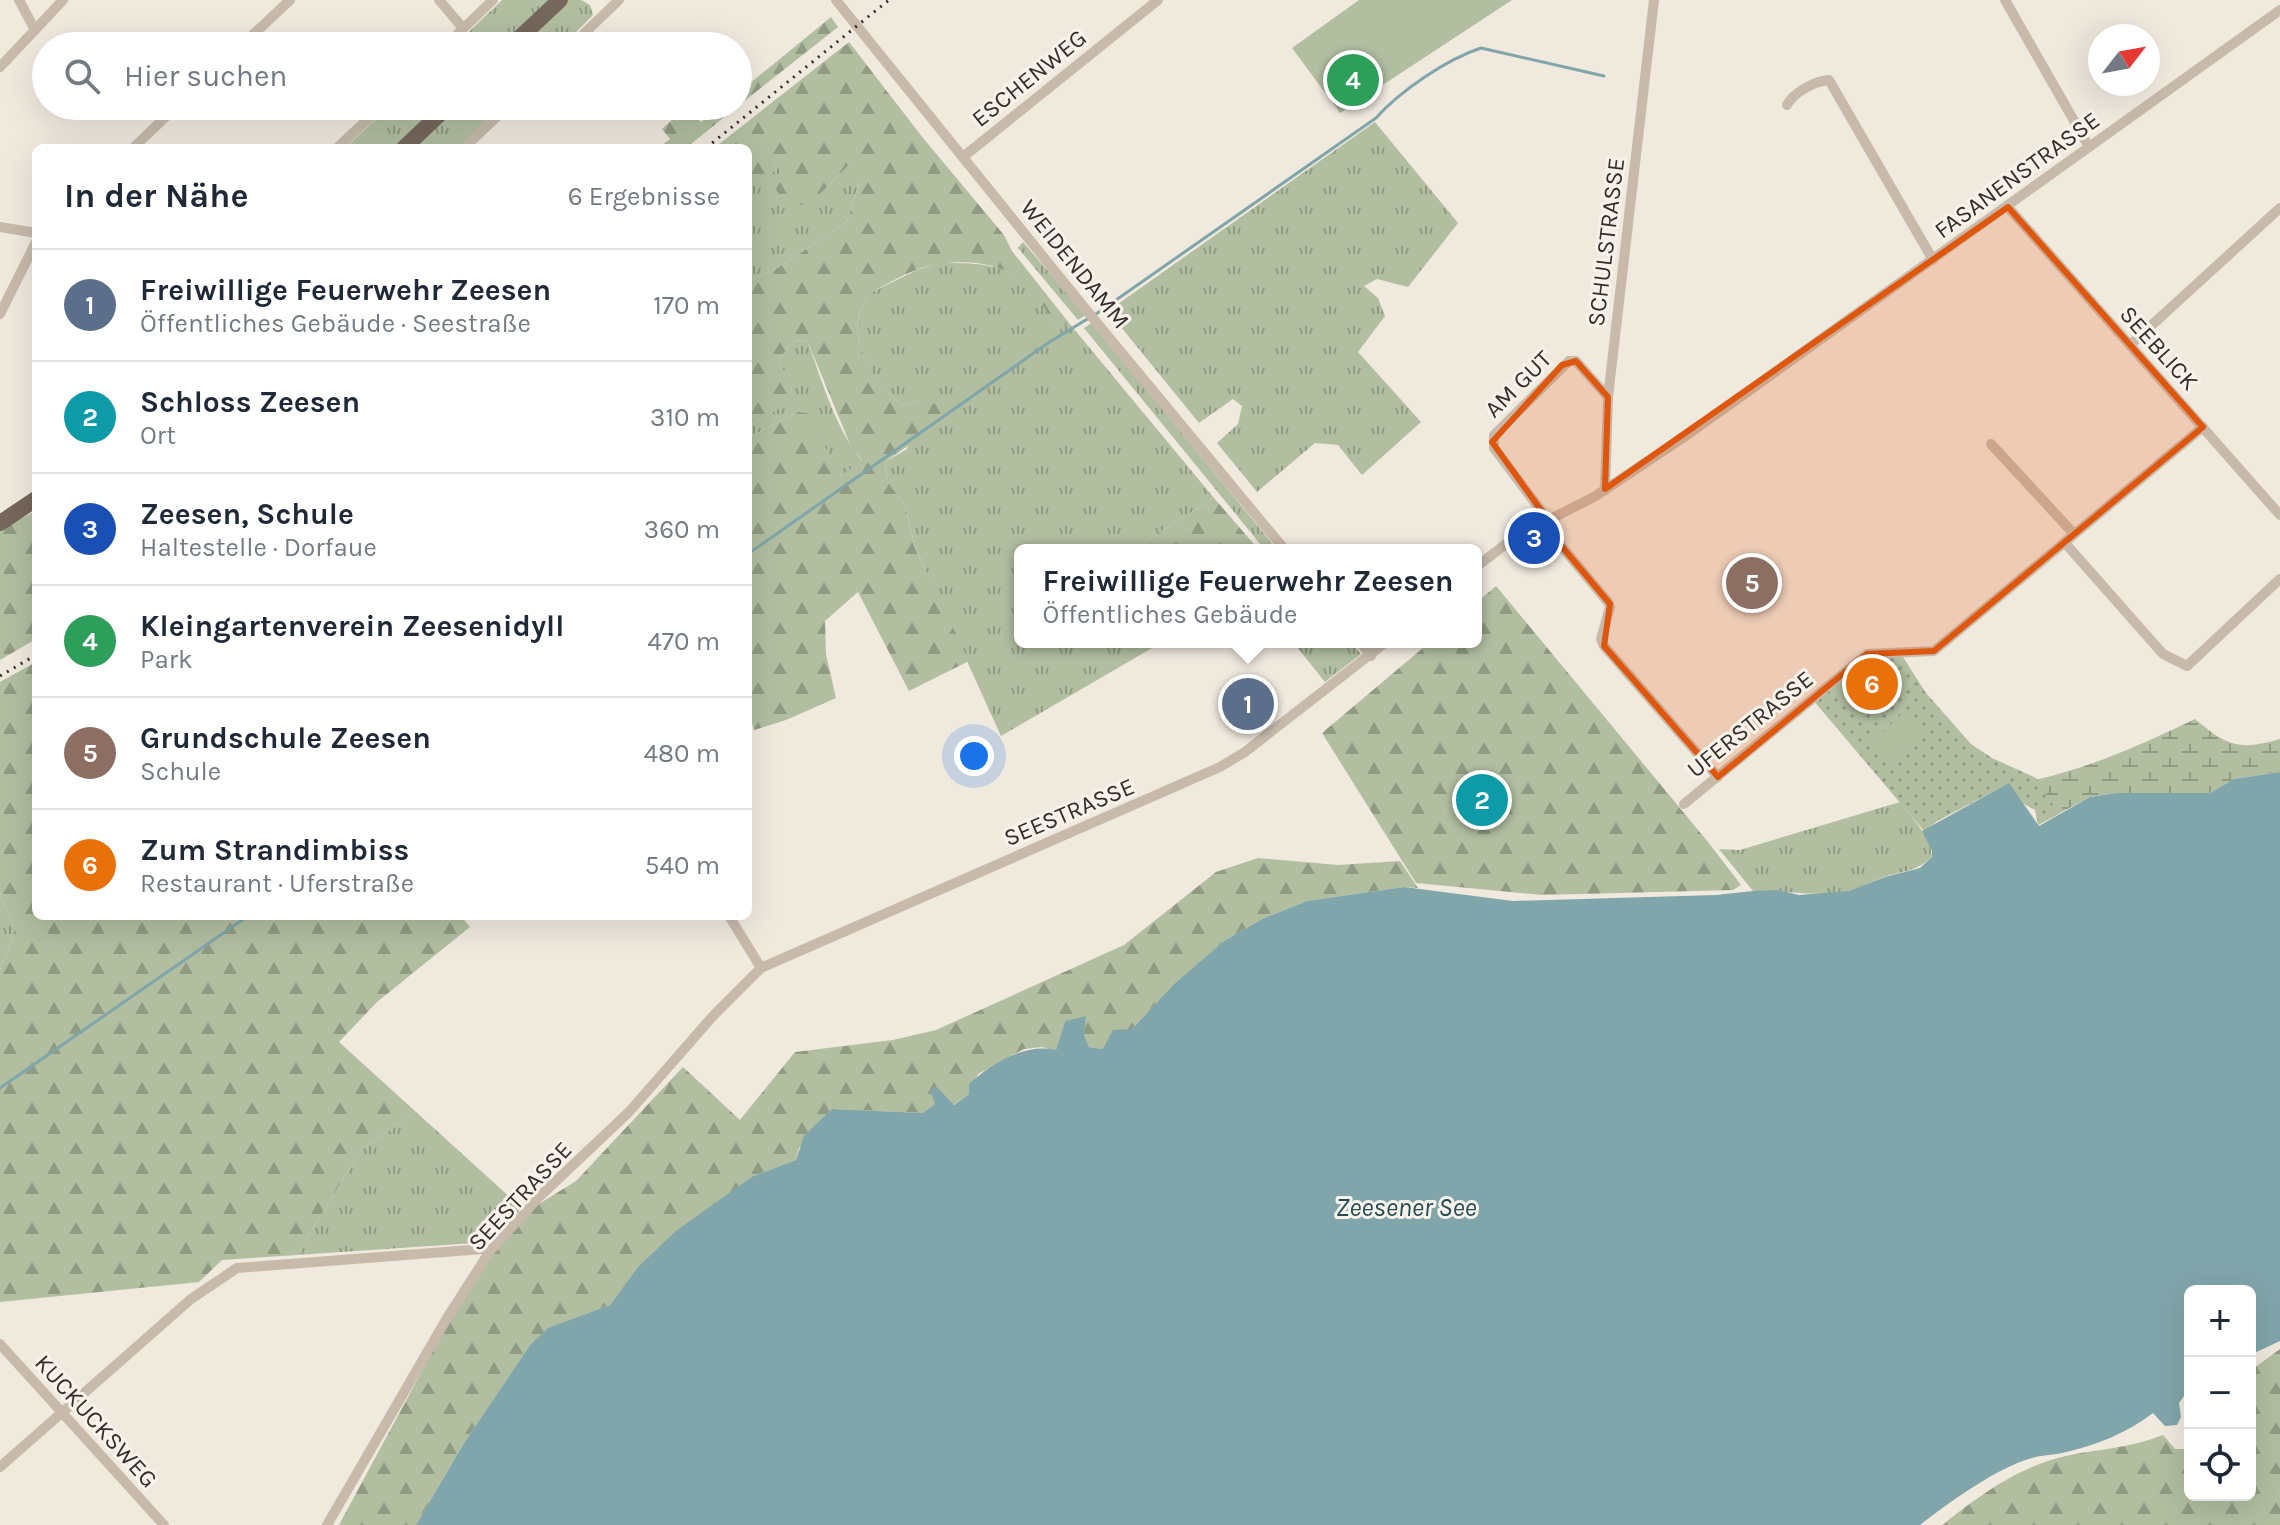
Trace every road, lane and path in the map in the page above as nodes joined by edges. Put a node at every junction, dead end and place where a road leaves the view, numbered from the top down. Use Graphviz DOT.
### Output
graph roads {
  1 [pos="19,0"];
  2 [pos="63,0"];
  3 [pos="290,0"];
  4 [pos="439,0"];
  5 [pos="493,0"];
  6 [pos="560,0"];
  7 [pos="619,0"];
  8 [pos="836,0"];
  9 [pos="1158,0"];
  10 [pos="1654,0"];
  11 [pos="2005,0"];
  12 [pos="2280,10"];
  13 [pos="463,28"];
  14 [pos="35,30"];
  15 [pos="256,32"];
  16 [pos="459,32"];
  17 [pos="526,32"];
  18 [pos="586,32"];
  19 [pos="32,33"];
  20 [pos="0,67"];
  21 [pos="1787,105"];
  22 [pos="162,120"];
  23 [pos="367,120"];
  24 [pos="433,120"];
  25 [pos="493,120"];
  26 [pos="137,144"];
  27 [pos="341,144"];
  28 [pos="408,144"];
  29 [pos="468,144"];
  30 [pos="2089,147"];
  31 [pos="963,157"];
  32 [pos="2008,207"];
  33 [pos="2280,208"];
  34 [pos="5,228"];
  35 [pos="32,232"];
  36 [pos="32,240"];
  37 [pos="32,250"];
  38 [pos="1933,260"];
  39 [pos="0,314"];
  40 [pos="2130,345"];
  41 [pos="1608,397"];
  42 [pos="2203,427"];
  43 [pos="1991,444"];
  44 [pos="1605,490"];
  45 [pos="32,502"];
  46 [pos="2280,515"];
  47 [pos="1545,521"];
  48 [pos="0,523"];
  49 [pos="2074,534"];
  50 [pos="2065,543"];
  51 [pos="1280,544"];
  52 [pos="1482,562"];
  53 [pos="2280,579"];
  54 [pos="1365,648"];
  55 [pos="1380,648"];
  56 [pos="1371,656"];
  57 [pos="1718,777"];
  58 [pos="1684,804"];
  59 [pos="731,920"];
  60 [pos="761,968"];
  61 [pos="490,1251"];
  62 [pos="0,1344"];
  63 [pos="62,1413"];
  64 [pos="0,1467"];
  65 [pos="164,1525"];
  66 [pos="327,1525"];
  1 -- 14 [label="street"];
  2 -- 14 [label="street"];
  3 -- 15 [label="street"];
  4 -- 13 [label="street"];
  5 -- 13 [label="street"];
  6 -- 17 [label="main road"];
  7 -- 18 [label="street"];
  8 -- 31 [label="street, WEIDENDAMM"];
  9 -- 31 [label="street, ESCHENWEG"];
  10 -- 41 [label="street, SCHULSTRASSE"];
  11 -- 30 [label="street"];
  12 -- 30 [label="street, FASANENSTRASSE"];
  13 -- 16 [label="street"];
  19 -- 20 [label="street"];
  21 -- 38 [label="street, FASANENSTRASSE"];
  22 -- 26 [label="street"];
  23 -- 27 [label="street"];
  24 -- 28 [label="main road"];
  25 -- 29 [label="street"];
  30 -- 32 [label="street, FASANENSTRASSE"];
  31 -- 51 [label="street, WEIDENDAMM"];
  32 -- 38 [label="street, FASANENSTRASSE"];
  32 -- 40 [label="street, SEEBLICK"];
  33 -- 40 [label="street"];
  34 -- 35 [label="street"];
  34 -- 36 [label="street"];
  37 -- 39 [label="street"];
  38 -- 44 [label="street, FASANENSTRASSE"];
  40 -- 42 [label="street, SEEBLICK"];
  41 -- 44 [label="street, SCHULSTRASSE"];
  41 -- 47 [label="street, AM GUT"];
  42 -- 46 [label="street, SEEBLICK"];
  42 -- 49 [label="street, UFERSTRASSE"];
  43 -- 49 [label="street"];
  44 -- 47 [label="street, FASANENSTRASSE"];
  45 -- 48 [label="main road"];
  47 -- 52 [label="street, FASANENSTRASSE"];
  47 -- 57 [label="street"];
  49 -- 50 [label="street, UFERSTRASSE"];
  50 -- 53 [label="street"];
  50 -- 57 [label="street, UFERSTRASSE"];
  54 -- 56 [label="street"];
  55 -- 56 [label="street, SEESTRASSE"];
  56 -- 60 [label="street, SEESTRASSE"];
  57 -- 58 [label="street, UFERSTRASSE"];
  59 -- 60 [label="street"];
  60 -- 61 [label="street, SEESTRASSE"];
  61 -- 63 [label="street"];
  61 -- 66 [label="street, SEESTRASSE"];
  62 -- 63 [label="street, KUCKUCKSWEG"];
  63 -- 64 [label="street"];
  63 -- 65 [label="street, KUCKUCKSWEG"];
}
